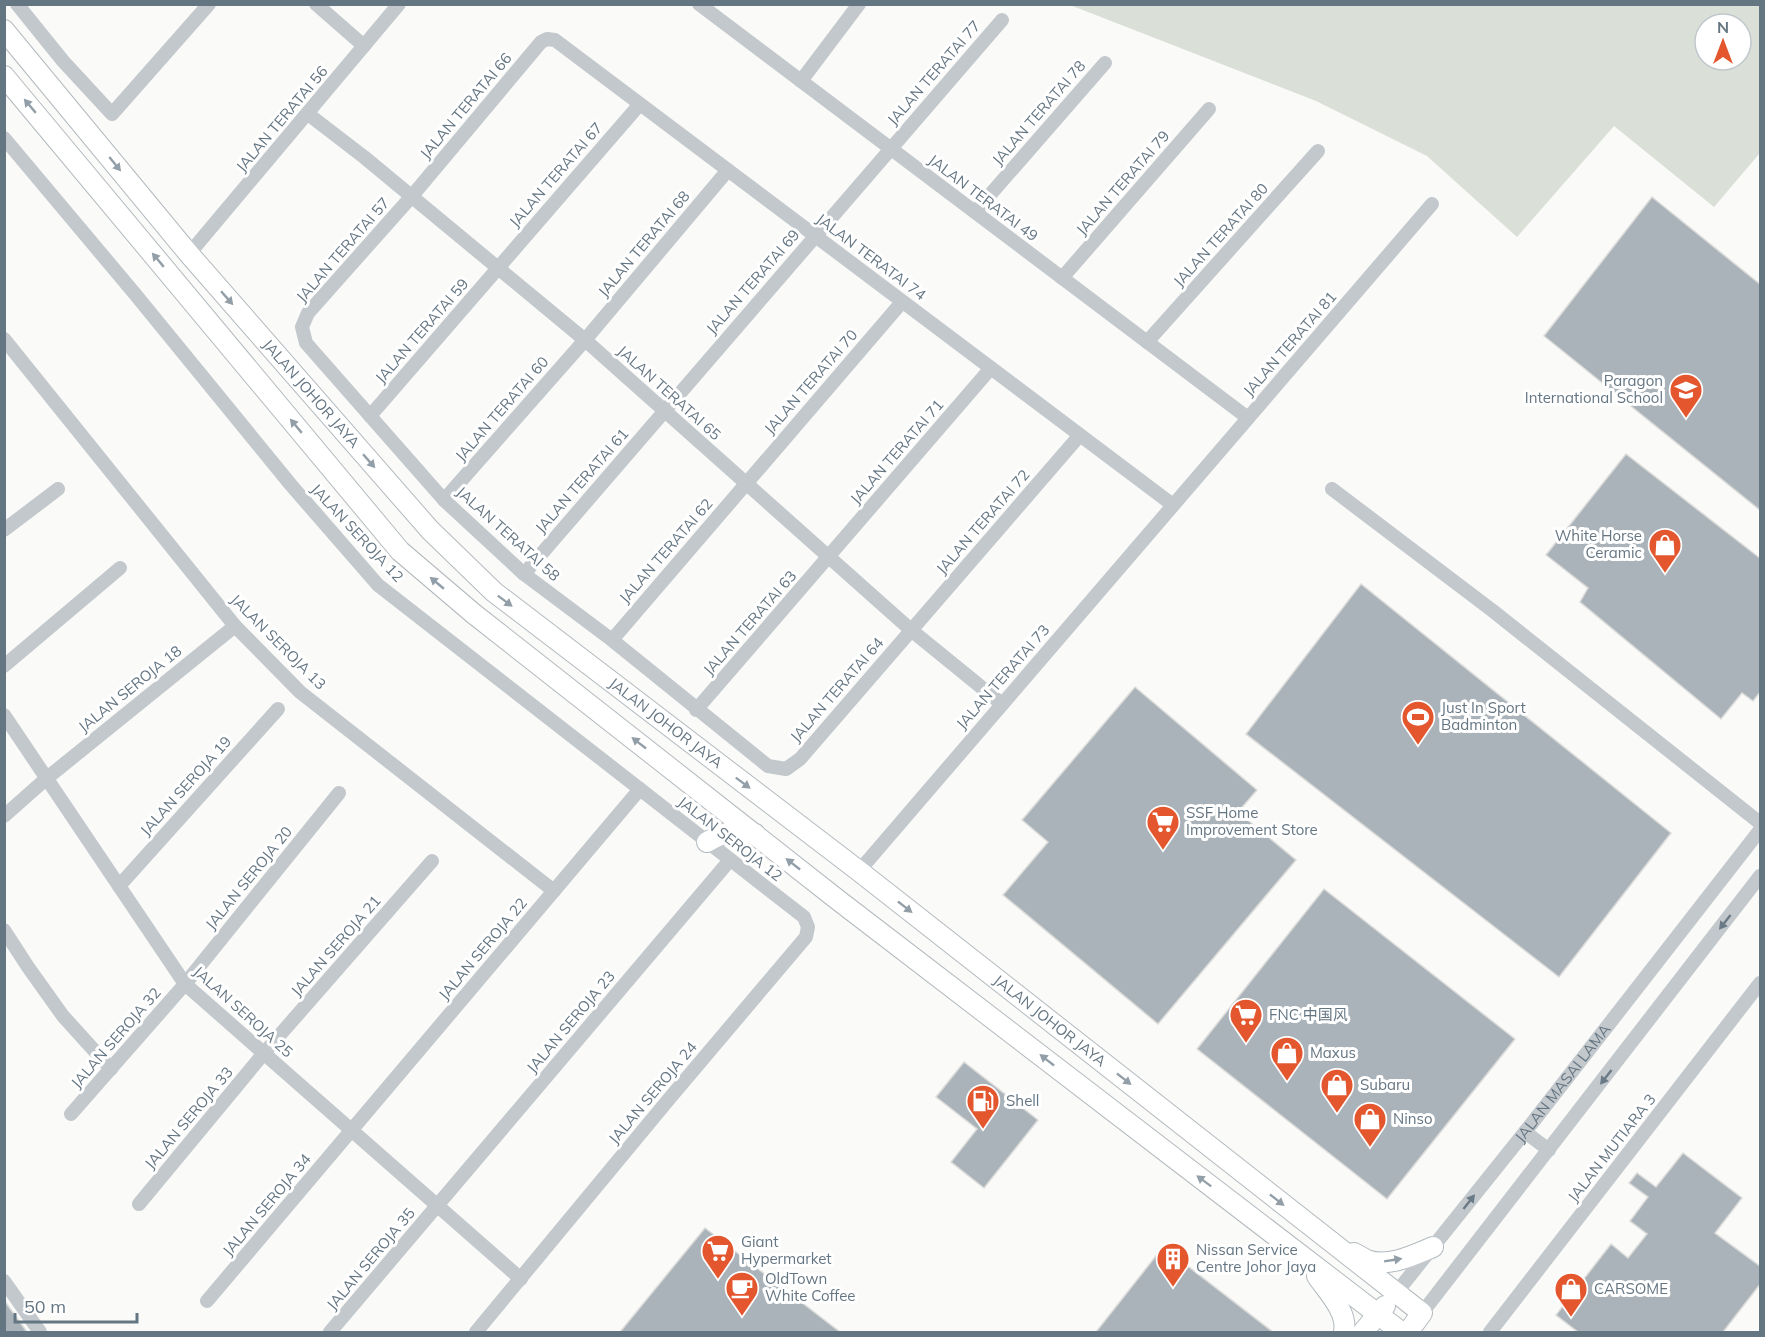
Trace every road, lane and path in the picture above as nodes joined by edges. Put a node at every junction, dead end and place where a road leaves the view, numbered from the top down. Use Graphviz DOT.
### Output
graph roads {
  1 [pos="17,4"];
  2 [pos="208,4"];
  3 [pos="316,4"];
  4 [pos="399,4"];
  5 [pos="699,4"];
  6 [pos="859,4"];
  7 [pos="1002,20"];
  8 [pos="5,31"];
  9 [pos="547,39"];
  10 [pos="364,46"];
  11 [pos="11,53"];
  12 [pos="1105,63"];
  13 [pos="4,76"];
  14 [pos="801,81"];
  15 [pos="640,104"];
  16 [pos="1209,109"];
  17 [pos="308,114"];
  18 [pos="4,138"];
  19 [pos="890,149"];
  20 [pos="1318,151"];
  21 [pos="728,171"];
  22 [pos="411,196"];
  23 [pos="1432,204"];
  24 [pos="975,212"];
  25 [pos="815,236"];
  26 [pos="189,254"];
  27 [pos="498,268"];
  28 [pos="1062,278"];
  29 [pos="902,302"];
  30 [pos="302,327"];
  31 [pos="4,339"];
  32 [pos="585,340"];
  33 [pos="1147,342"];
  34 [pos="991,368"];
  35 [pos="664,410"];
  36 [pos="370,416"];
  37 [pos="1248,418"];
  38 [pos="1080,435"];
  39 [pos="746,484"];
  40 [pos="58,489"];
  41 [pos="1332,489"];
  42 [pos="444,500"];
  43 [pos="1173,505"];
  44 [pos="4,530"];
  45 [pos="828,557"];
  46 [pos="120,568"];
  47 [pos="524,573"];
  48 [pos="235,626"];
  49 [pos="911,630"];
  50 [pos="612,640"];
  51 [pos="4,666"];
  52 [pos="1002,704"];
  53 [pos="278,709"];
  54 [pos="696,710"];
  55 [pos="4,715"];
  56 [pos="786,769"];
  57 [pos="47,778"];
  58 [pos="640,789"];
  59 [pos="339,793"];
  60 [pos="4,816"];
  61 [pos="1761,823"];
  62 [pos="1761,830"];
  63 [pos="755,834"];
  64 [pos="707,842"];
  65 [pos="730,860"];
  66 [pos="432,861"];
  67 [pos="858,871"];
  68 [pos="1761,876"];
  69 [pos="119,886"];
  70 [pos="554,891"];
  71 [pos="808,927"];
  72 [pos="4,930"];
  73 [pos="1761,983"];
  74 [pos="185,984"];
  75 [pos="264,1053"];
  76 [pos="111,1068"];
  77 [pos="71,1114"];
  78 [pos="352,1130"];
  79 [pos="1525,1132"];
  80 [pos="1549,1150"];
  81 [pos="139,1204"];
  82 [pos="437,1206"];
  83 [pos="1321,1234"];
  84 [pos="1433,1247"];
  85 [pos="1300,1255"];
  86 [pos="521,1280"];
  87 [pos="4,1281"];
  88 [pos="1396,1293"];
  89 [pos="207,1302"];
  90 [pos="1422,1313"];
  91 [pos="1378,1315"];
  92 [pos="40,1332"];
  93 [pos="330,1332"];
  94 [pos="476,1332"];
  95 [pos="1344,1332"];
  96 [pos="1363,1332"];
  97 [pos="1401,1332"];
  98 [pos="1408,1332"];
  99 [pos="1490,1332"];
  1 -- 2 [label="street"];
  3 -- 10 [label="street"];
  4 -- 10 [label="street, JALAN TERATAI 56"];
  5 -- 14 [label="street, JALAN TERATAI 49"];
  6 -- 14 [label="street"];
  7 -- 19 [label="street, JALAN TERATAI 77"];
  8 -- 11 [label="main road, JALAN JOHOR JAYA"];
  9 -- 15 [label="street, JALAN TERATAI 74"];
  9 -- 22 [label="street, JALAN TERATAI 66"];
  10 -- 17 [label="street, JALAN TERATAI 56"];
  11 -- 26 [label="main road, JALAN JOHOR JAYA, one-way"];
  12 -- 24 [label="street, JALAN TERATAI 78"];
  63 -- 13 [label="main road, JALAN JOHOR JAYA, one-way"];
  14 -- 19 [label="street, JALAN TERATAI 49"];
  15 -- 21 [label="street, JALAN TERATAI 74"];
  15 -- 27 [label="street, JALAN TERATAI 67"];
  16 -- 28 [label="street, JALAN TERATAI 79"];
  17 -- 22 [label="street, JALAN TERATAI 65"];
  17 -- 26 [label="street, JALAN TERATAI 56"];
  18 -- 58 [label="street, JALAN SEROJA 12"];
  19 -- 24 [label="street, JALAN TERATAI 49"];
  19 -- 25 [label="street, JALAN TERATAI 69"];
  20 -- 33 [label="street, JALAN TERATAI 80"];
  21 -- 25 [label="street, JALAN TERATAI 74"];
  21 -- 32 [label="street, JALAN TERATAI 68"];
  22 -- 27 [label="street, JALAN TERATAI 65"];
  22 -- 30 [label="street, JALAN TERATAI 57"];
  23 -- 37 [label="street, JALAN TERATAI 81"];
  24 -- 28 [label="street, JALAN TERATAI 49"];
  25 -- 29 [label="street, JALAN TERATAI 74"];
  25 -- 35 [label="street, JALAN TERATAI 69"];
  26 -- 67 [label="main road, JALAN JOHOR JAYA, one-way"];
  27 -- 32 [label="street, JALAN TERATAI 65"];
  27 -- 36 [label="street, JALAN TERATAI 59"];
  28 -- 33 [label="street, JALAN TERATAI 49"];
  29 -- 34 [label="street, JALAN TERATAI 74"];
  29 -- 39 [label="street, JALAN TERATAI 70"];
  30 -- 36 [label="street, JALAN TERATAI 58"];
  31 -- 48 [label="street, JALAN SEROJA 13"];
  32 -- 35 [label="street, JALAN TERATAI 65"];
  32 -- 42 [label="street, JALAN TERATAI 60"];
  33 -- 37 [label="street, JALAN TERATAI 49"];
  34 -- 38 [label="street, JALAN TERATAI 74"];
  34 -- 45 [label="street, JALAN TERATAI 71"];
  35 -- 39 [label="street, JALAN TERATAI 65"];
  35 -- 47 [label="street, JALAN TERATAI 61"];
  36 -- 42 [label="street, JALAN TERATAI 58"];
  37 -- 43 [label="street, JALAN TERATAI 81"];
  38 -- 43 [label="street, JALAN TERATAI 74"];
  38 -- 49 [label="street, JALAN TERATAI 72"];
  39 -- 45 [label="street, JALAN TERATAI 65"];
  39 -- 50 [label="street, JALAN TERATAI 62"];
  40 -- 44 [label="street"];
  41 -- 61 [label="street"];
  42 -- 47 [label="street, JALAN TERATAI 58"];
  43 -- 52 [label="street, JALAN TERATAI 73"];
  45 -- 49 [label="street, JALAN TERATAI 65"];
  45 -- 54 [label="street, JALAN TERATAI 63"];
  46 -- 51 [label="street"];
  47 -- 50 [label="street, JALAN TERATAI 58"];
  48 -- 57 [label="street, JALAN SEROJA 18"];
  48 -- 70 [label="street, JALAN SEROJA 13"];
  49 -- 52 [label="street, JALAN TERATAI 65"];
  49 -- 56 [label="street, JALAN TERATAI 64"];
  50 -- 54 [label="street, JALAN TERATAI 58"];
  52 -- 67 [label="street, JALAN TERATAI 73"];
  53 -- 69 [label="street, JALAN SEROJA 19"];
  54 -- 56 [label="street, JALAN TERATAI 58"];
  55 -- 57 [label="street, JALAN SEROJA 25"];
  57 -- 60 [label="street, JALAN SEROJA 18"];
  57 -- 69 [label="street, JALAN SEROJA 25"];
  58 -- 64 [label="street, JALAN SEROJA 12"];
  58 -- 70 [label="street, JALAN SEROJA 22"];
  59 -- 74 [label="street, JALAN SEROJA 20"];
  62 -- 79 [label="street, JALAN MASAI LAMA"];
  63 -- 64 [label="main road"];
  85 -- 63 [label="main road, JALAN JOHOR JAYA, one-way"];
  64 -- 65 [label="street, JALAN SEROJA 12"];
  65 -- 71 [label="street, JALAN SEROJA 12"];
  65 -- 82 [label="street, JALAN SEROJA 23"];
  66 -- 75 [label="street, JALAN SEROJA 21"];
  67 -- 83 [label="main road, JALAN JOHOR JAYA, one-way"];
  68 -- 80 [label="street, JALAN MASAI LAMA, one-way"];
  69 -- 74 [label="street, JALAN SEROJA 25"];
  70 -- 78 [label="street, JALAN SEROJA 22"];
  71 -- 86 [label="street, JALAN SEROJA 24"];
  72 -- 76 [label="street"];
  73 -- 99 [label="street, JALAN MUTIARA 3"];
  74 -- 75 [label="street, JALAN SEROJA 25"];
  74 -- 76 [label="street, JALAN SEROJA 32"];
  75 -- 78 [label="street, JALAN SEROJA 25"];
  75 -- 81 [label="street, JALAN SEROJA 33"];
  76 -- 77 [label="street, JALAN SEROJA 32"];
  78 -- 82 [label="street, JALAN SEROJA 25"];
  78 -- 89 [label="street, JALAN SEROJA 34"];
  79 -- 80 [label="street"];
  84 -- 79 [label="street, JALAN MASAI LAMA, one-way"];
  80 -- 90 [label="street, JALAN MASAI LAMA"];
  82 -- 86 [label="street, JALAN SEROJA 25"];
  82 -- 93 [label="street, JALAN SEROJA 35"];
  83 -- 84 [label="main road, one-way"];
  83 -- 88 [label="main road, JALAN JOHOR JAYA"];
  84 -- 88 [label="street, JALAN MASAI LAMA"];
  85 -- 91 [label="main road, JALAN JOHOR JAYA"];
  85 -- 95 [label="main road"];
  86 -- 94 [label="street, JALAN SEROJA 24"];
  87 -- 92 [label="street"];
  88 -- 90 [label="main road, JALAN JOHOR JAYA"];
  88 -- 91 [label="main road, JALAN MASAI LAMA"];
  90 -- 98 [label="main road, JALAN MASAI LAMA"];
  91 -- 96 [label="main road, JALAN MASAI LAMA"];
  91 -- 97 [label="main road, JALAN JOHOR JAYA"];
}
